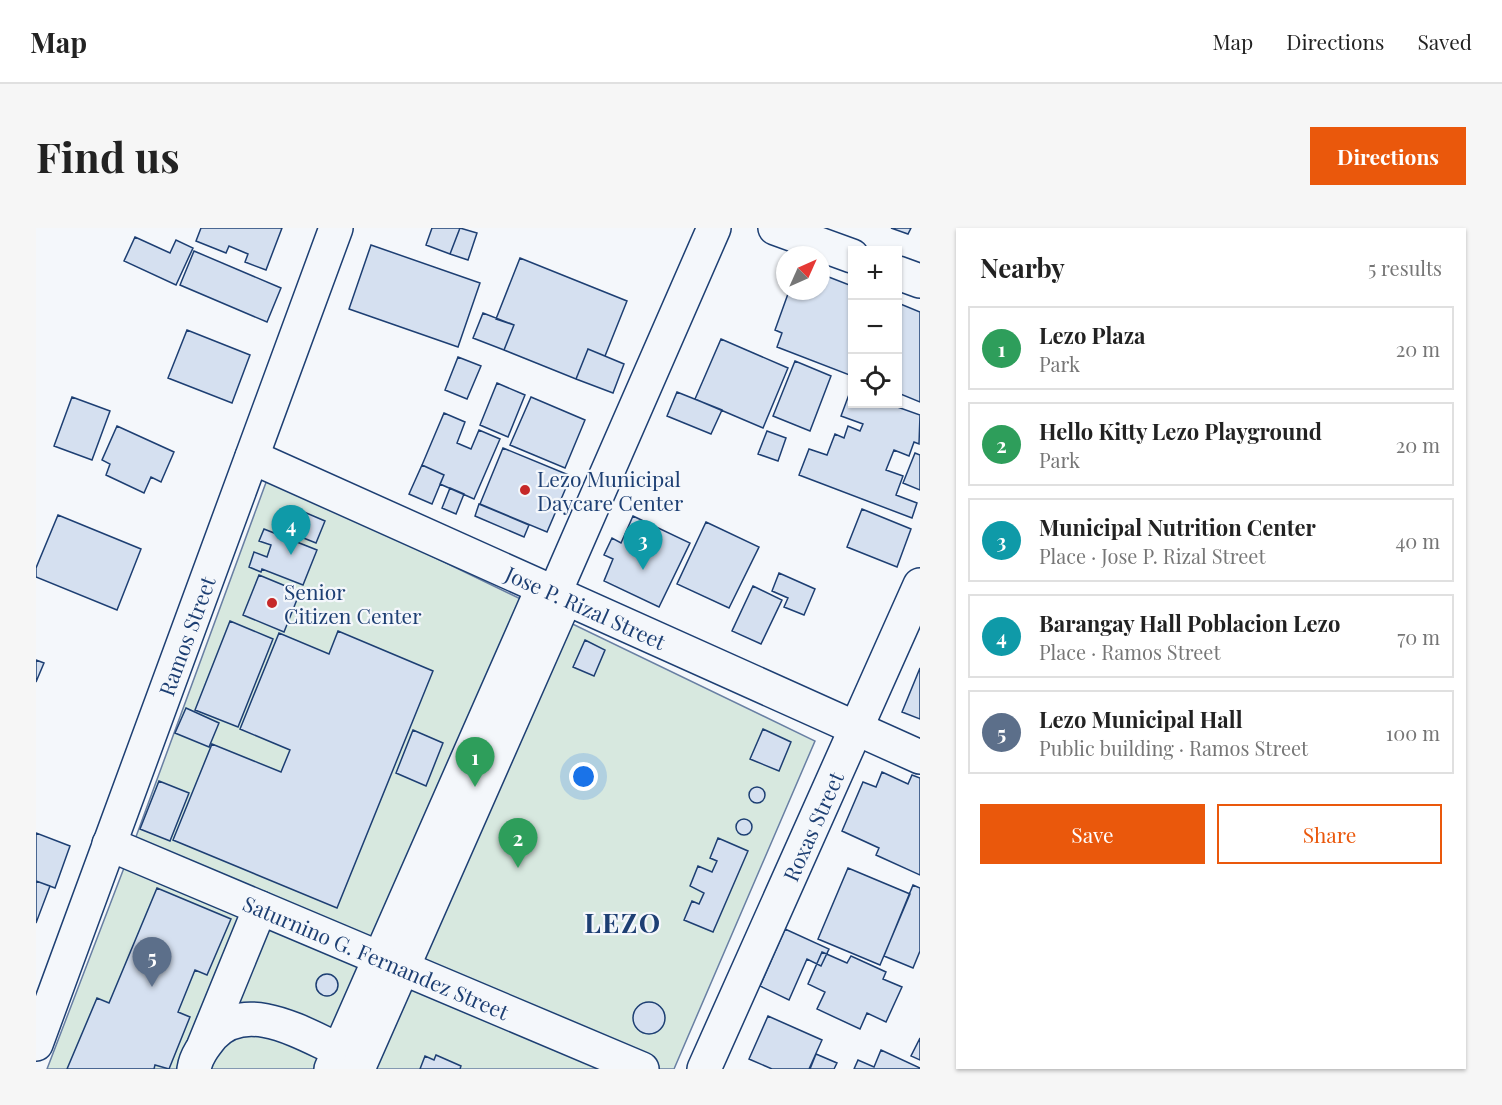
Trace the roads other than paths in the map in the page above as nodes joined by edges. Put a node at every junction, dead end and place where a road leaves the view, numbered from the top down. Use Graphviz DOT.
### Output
graph roads {
  1 [pos="336,228"];
  2 [pos="714,228"];
  3 [pos="774,228"];
  4 [pos="848,255"];
  5 [pos="902,275"];
  6 [pos="920,281"];
  7 [pos="252,457"];
  8 [pos="920,585"];
  9 [pos="555,592"];
  10 [pos="856,728"];
  11 [pos="920,757"];
  12 [pos="110,844"];
  13 [pos="260,908"];
  14 [pos="391,963"];
  15 [pos="36,1044"];
  16 [pos="198,1058"];
  17 [pos="342,1063"];
  18 [pos="642,1069"];
  19 [pos="704,1069"];
  1 -- 7 [label="street, Ramos Street"];
  2 -- 9 [label="street"];
  3 -- 4 [label="street"];
  5 -- 6 [label="street"];
  7 -- 9 [label="street, Jose P. Rizal Street"];
  7 -- 12 [label="street, Ramos Street"];
  8 -- 10 [label="street, Roxas Street"];
  9 -- 10 [label="street, Jose P. Rizal Street"];
  9 -- 14 [label="street"];
  10 -- 11 [label="street, Jose P. Rizal Street"];
  10 -- 19 [label="street, Roxas Street"];
  12 -- 13 [label="street, Saturnino G. Fernandez Street"];
  12 -- 15 [label="street, Ramos Street"];
  13 -- 14 [label="street, Saturnino G. Fernandez Street"];
  13 -- 16 [label="street"];
  14 -- 17 [label="street"];
  14 -- 18 [label="street, Saturnino G. Fernandez Street"];
  16 -- 17 [label="street"];
}
